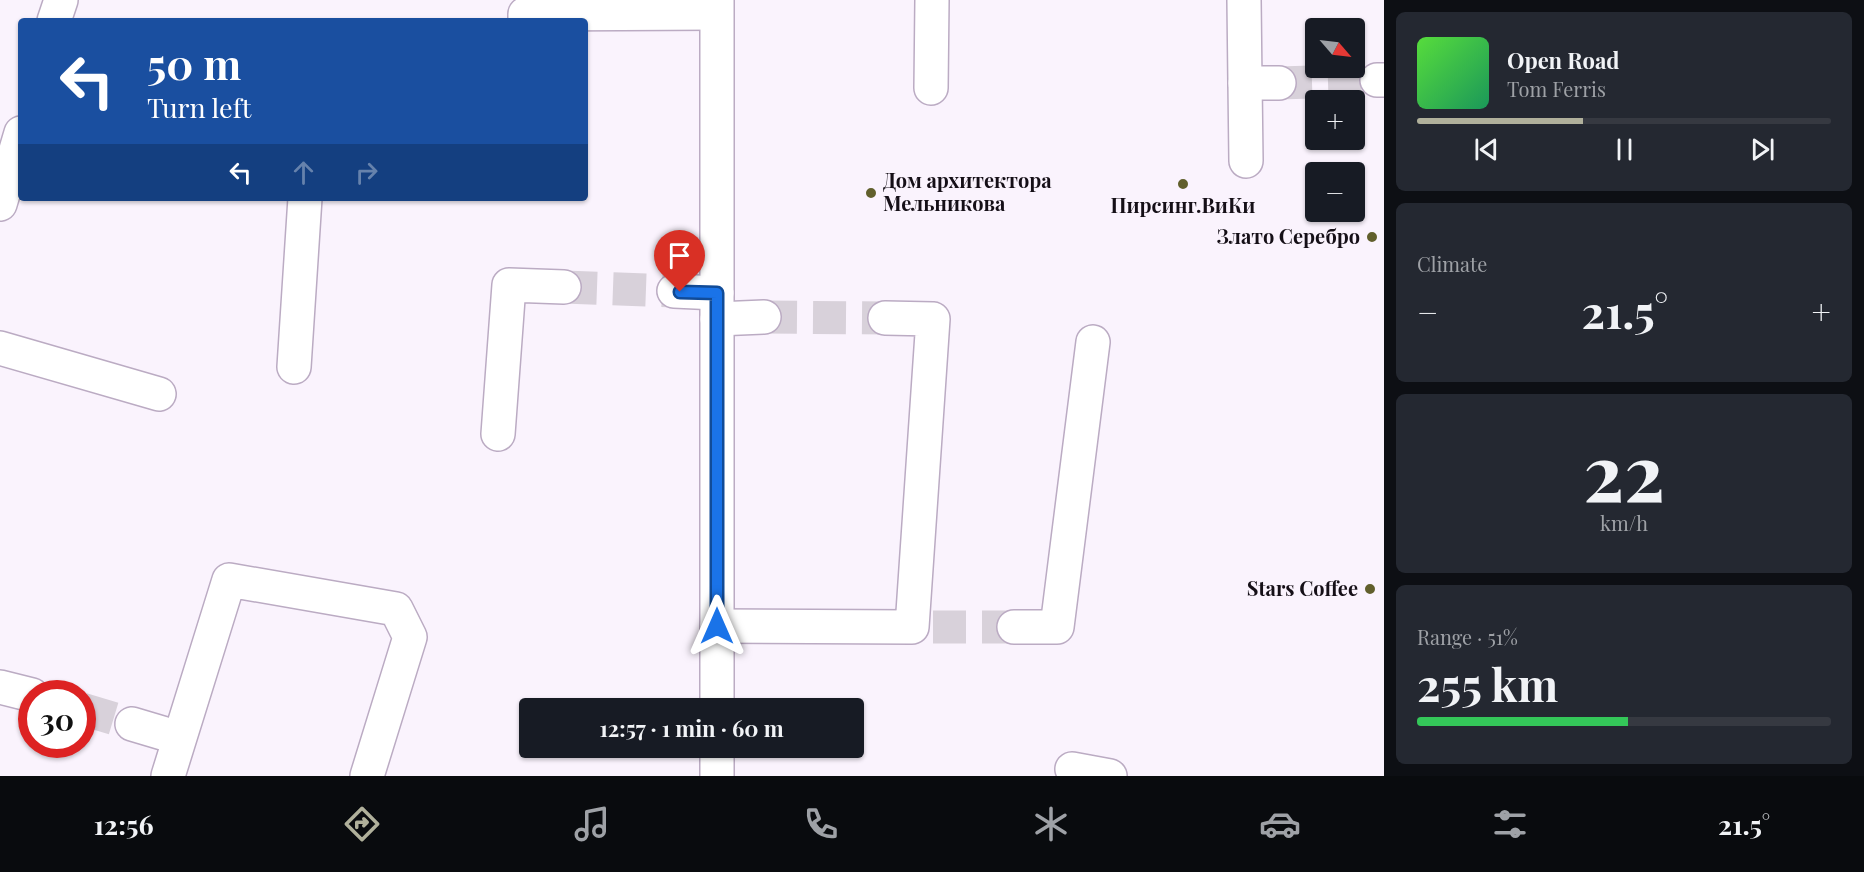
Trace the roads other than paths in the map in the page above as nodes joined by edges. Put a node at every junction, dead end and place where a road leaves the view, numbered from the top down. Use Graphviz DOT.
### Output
graph roads {
  1 [pos="61,0"];
  2 [pos="932,0"];
  3 [pos="1244,0"];
  4 [pos="717,7"];
  5 [pos="55,18"];
  6 [pos="525,18"];
  7 [pos="1280,82"];
  8 [pos="1245,83"];
  9 [pos="931,88"];
  10 [pos="18,143"];
  11 [pos="1246,160"];
  12 [pos="305,201"];
  13 [pos="0,204"];
  14 [pos="564,287"];
  15 [pos="674,291"];
  16 [pos="717,306"];
  17 [pos="764,317"];
  18 [pos="885,318"];
  19 [pos="1093,342"];
  20 [pos="0,348"];
  21 [pos="294,367"];
  22 [pos="159,394"];
  23 [pos="498,434"];
  24 [pos="717,626"];
  25 [pos="1014,627"];
  26 [pos="0,687"];
  27 [pos="18,692"];
  28 [pos="717,698"];
  29 [pos="132,724"];
  30 [pos="179,738"];
  31 [pos="717,758"];
  32 [pos="1072,770"];
  33 [pos="168,776"];
  34 [pos="367,776"];
  35 [pos="717,776"];
  36 [pos="1110,776"];
  1 -- 5 [label="street"];
  2 -- 9 [label="street"];
  3 -- 8 [label="street"];
  4 -- 6 [label="street"];
  4 -- 16 [label="street"];
  7 -- 8 [label="street"];
  8 -- 11 [label="street"];
  10 -- 13 [label="street"];
  12 -- 21 [label="street"];
  14 -- 23 [label="street"];
  15 -- 16 [label="street"];
  16 -- 17 [label="street"];
  16 -- 24 [label="street"];
  18 -- 24 [label="street"];
  19 -- 25 [label="street"];
  20 -- 22 [label="street"];
  24 -- 28 [label="street"];
  26 -- 27 [label="street"];
  29 -- 30 [label="street"];
  30 -- 33 [label="street"];
  30 -- 34 [label="street"];
  31 -- 35 [label="street"];
  32 -- 36 [label="street"];
}
